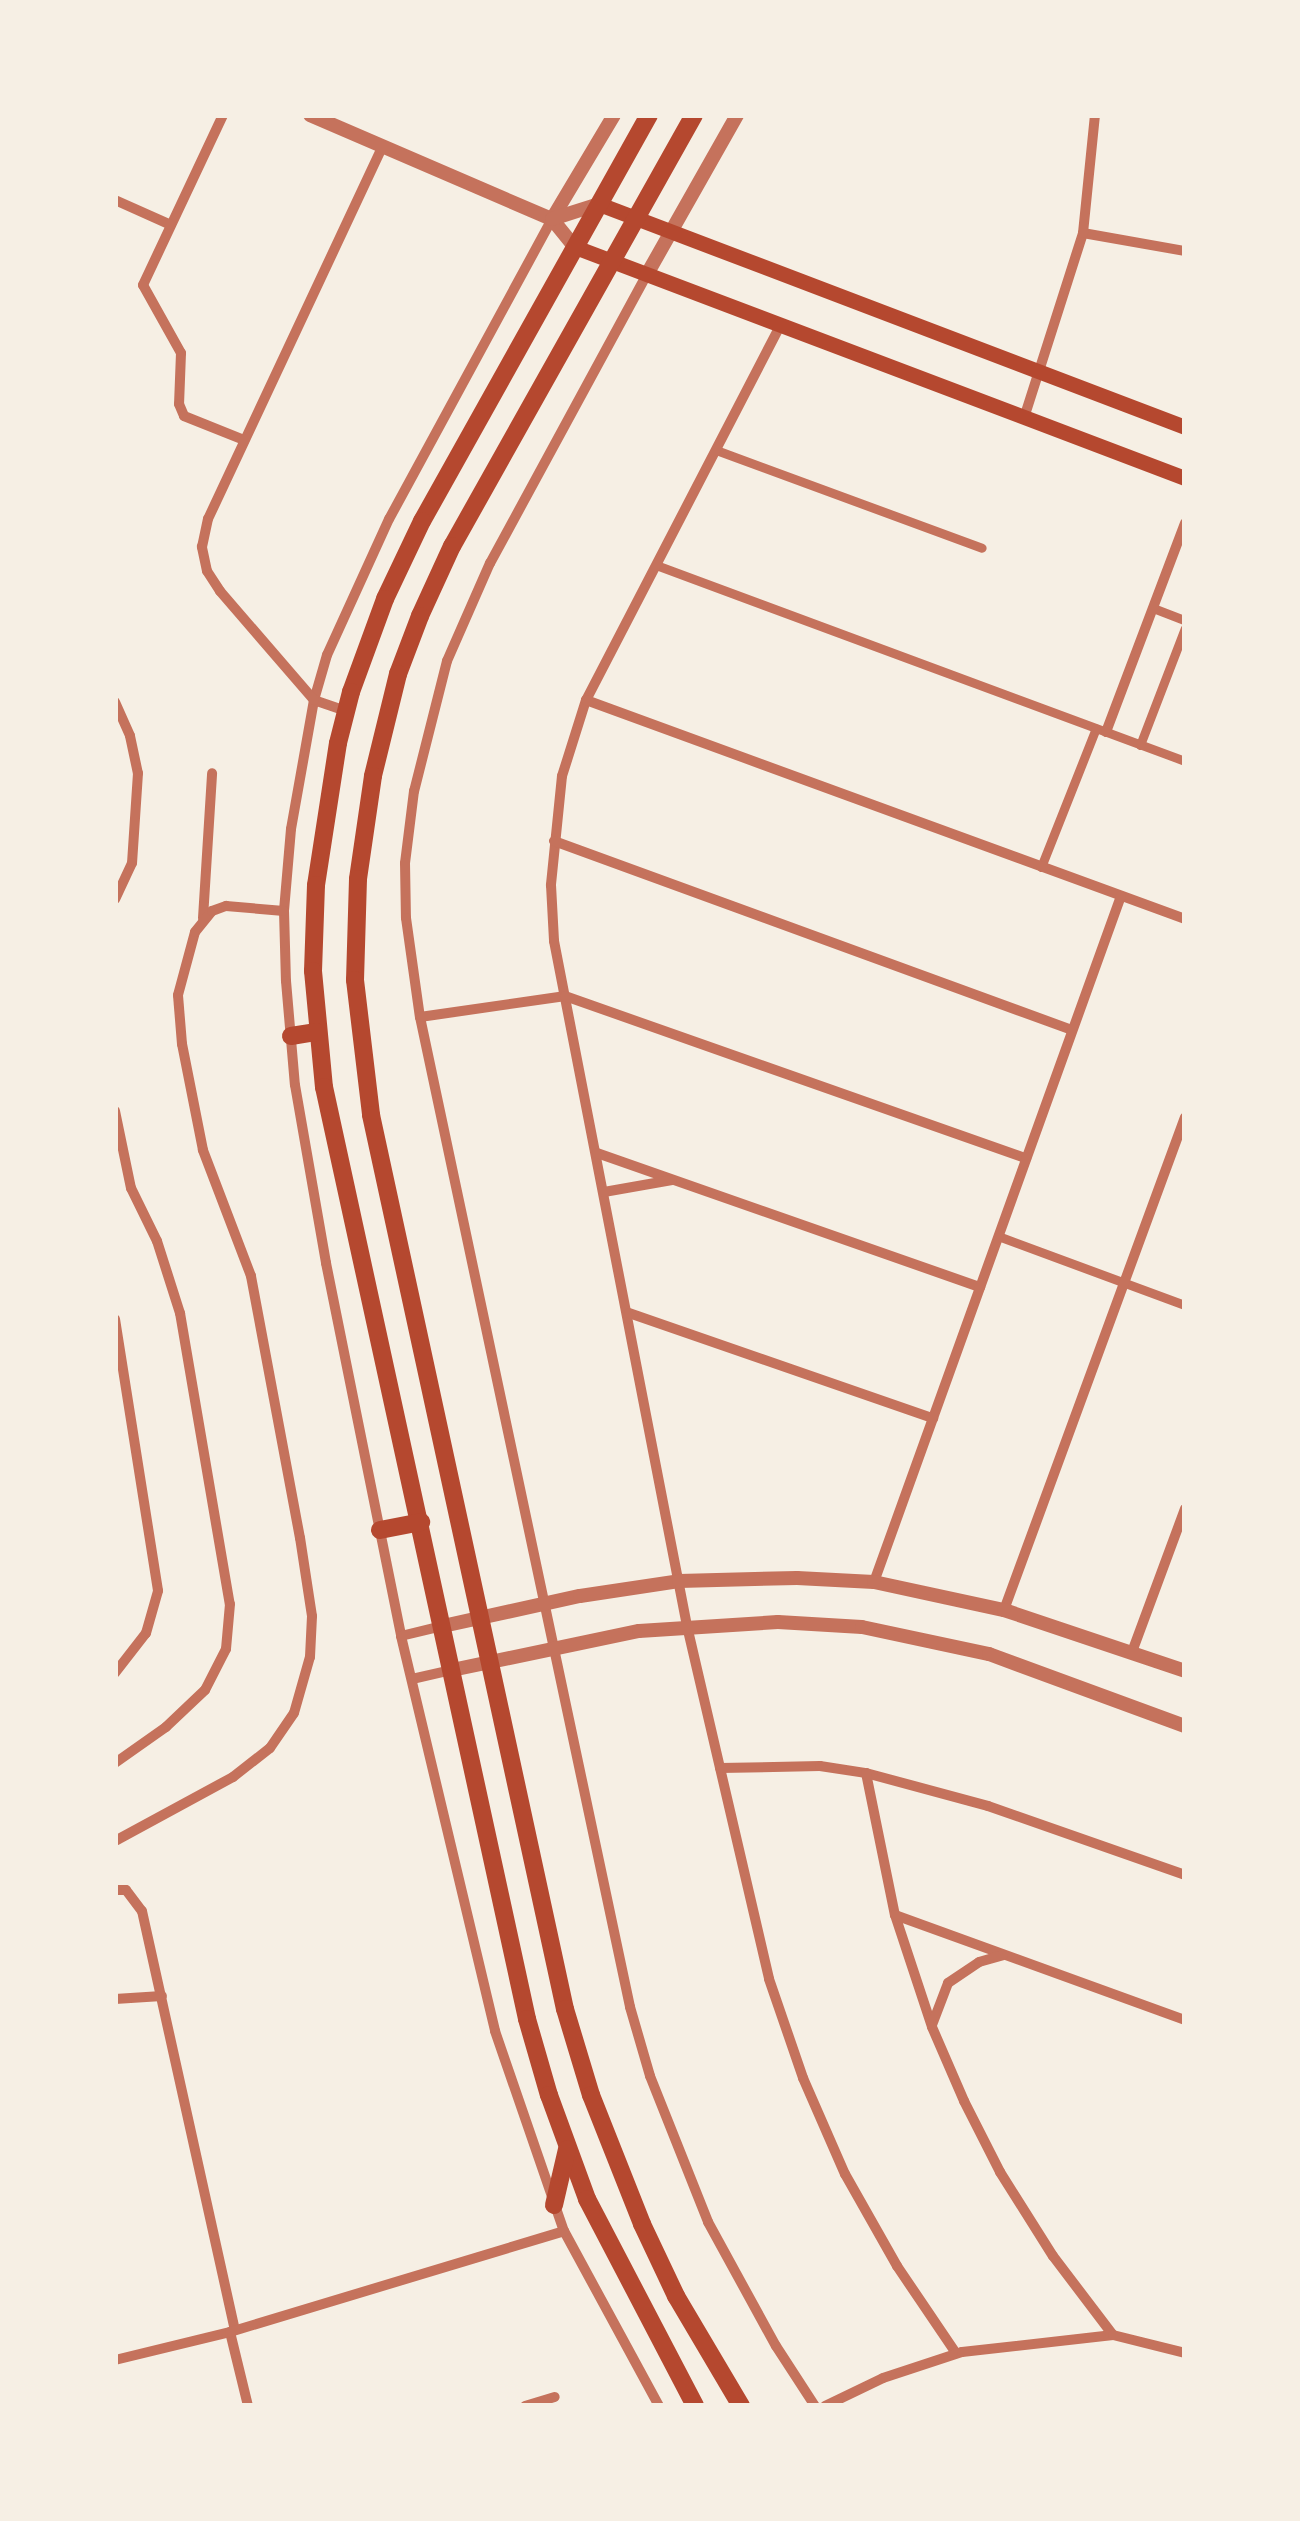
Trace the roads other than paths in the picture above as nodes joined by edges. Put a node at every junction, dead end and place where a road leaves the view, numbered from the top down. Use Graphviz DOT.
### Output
graph roads {
  1 [pos="223,115"];
  2 [pos="310,115"];
  3 [pos="614,115"];
  4 [pos="649,115"];
  5 [pos="694,115"];
  6 [pos="737,115"];
  7 [pos="1095,115"];
  8 [pos="383,146"];
  9 [pos="115,200"];
  10 [pos="599,204"];
  11 [pos="552,220"];
  12 [pos="634,220"];
  13 [pos="171,225"];
  14 [pos="1083,233"];
  15 [pos="669,234"];
  16 [pos="575,247"];
  17 [pos="1185,251"];
  18 [pos="610,262"];
  19 [pos="646,276"];
  20 [pos="780,326"];
  21 [pos="1039,372"];
  22 [pos="1024,418"];
  23 [pos="1185,426"];
  24 [pos="244,440"];
  25 [pos="716,450"];
  26 [pos="1185,478"];
  27 [pos="1185,523"];
  28 [pos="982,548"];
  29 [pos="656,565"];
  30 [pos="1153,608"];
  31 [pos="1185,620"];
  32 [pos="1185,628"];
  33 [pos="314,700"];
  34 [pos="586,700"];
  35 [pos="115,702"];
  36 [pos="346,711"];
  37 [pos="1101,730"];
  38 [pos="1140,745"];
  39 [pos="1185,762"];
  40 [pos="212,773"];
  41 [pos="554,841"];
  42 [pos="1041,866"];
  43 [pos="1121,896"];
  44 [pos="115,899"];
  45 [pos="284,911"];
  46 [pos="203,918"];
  47 [pos="1185,919"];
  48 [pos="565,996"];
  49 [pos="420,1017"];
  50 [pos="1072,1030"];
  51 [pos="317,1032"];
  52 [pos="290,1036"];
  53 [pos="115,1111"];
  54 [pos="1185,1117"];
  55 [pos="597,1154"];
  56 [pos="1026,1158"];
  57 [pos="675,1180"];
  58 [pos="604,1192"];
  59 [pos="998,1236"];
  60 [pos="1125,1282"];
  61 [pos="980,1287"];
  62 [pos="1185,1305"];
  63 [pos="629,1313"];
  64 [pos="115,1319"];
  65 [pos="932,1418"];
  66 [pos="1185,1509"];
  67 [pos="421,1522"];
  68 [pos="380,1530"];
  69 [pos="679,1582"];
  70 [pos="874,1582"];
  71 [pos="543,1604"];
  72 [pos="1004,1610"];
  73 [pos="484,1617"];
  74 [pos="443,1626"];
  75 [pos="687,1626"];
  76 [pos="401,1636"];
  77 [pos="553,1647"];
  78 [pos="1132,1652"];
  79 [pos="492,1660"];
  80 [pos="452,1670"];
  81 [pos="1185,1671"];
  82 [pos="115,1672"];
  83 [pos="412,1679"];
  84 [pos="1185,1726"];
  85 [pos="115,1762"];
  86 [pos="720,1768"];
  87 [pos="866,1772"];
  88 [pos="115,1841"];
  89 [pos="1185,1876"];
  90 [pos="115,1890"];
  91 [pos="895,1915"];
  92 [pos="1004,1955"];
  93 [pos="162,1996"];
  94 [pos="115,2000"];
  95 [pos="1185,2020"];
  96 [pos="932,2027"];
  97 [pos="567,2148"];
  98 [pos="554,2205"];
  99 [pos="564,2230"];
  100 [pos="232,2331"];
  101 [pos="1113,2335"];
  102 [pos="956,2353"];
  103 [pos="1185,2353"];
  104 [pos="115,2360"];
  105 [pos="555,2396"];
  106 [pos="248,2406"];
  107 [pos="526,2406"];
  108 [pos="660,2406"];
  109 [pos="695,2406"];
  110 [pos="741,2406"];
  111 [pos="816,2406"];
  112 [pos="825,2406"];
  1 -- 13 [label="street"];
  2 -- 8 [label="street"];
  3 -- 11 [label="street"];
  4 -- 10 [label="highway"];
  5 -- 12 [label="highway"];
  6 -- 15 [label="street"];
  7 -- 14 [label="street"];
  8 -- 11 [label="street"];
  8 -- 24 [label="street"];
  9 -- 13 [label="street"];
  10 -- 11 [label="street"];
  10 -- 12 [label="main road"];
  10 -- 16 [label="highway"];
  11 -- 16 [label="street"];
  11 -- 33 [label="street"];
  12 -- 15 [label="main road"];
  12 -- 18 [label="highway"];
  13 -- 24 [label="street"];
  14 -- 17 [label="street"];
  14 -- 21 [label="street"];
  15 -- 19 [label="street"];
  15 -- 21 [label="main road"];
  16 -- 18 [label="main road"];
  16 -- 36 [label="highway"];
  18 -- 19 [label="main road"];
  18 -- 73 [label="highway"];
  19 -- 20 [label="main road"];
  19 -- 49 [label="street"];
  20 -- 22 [label="main road"];
  20 -- 25 [label="street"];
  21 -- 22 [label="street"];
  21 -- 23 [label="main road"];
  22 -- 26 [label="main road"];
  24 -- 33 [label="street"];
  25 -- 28 [label="street"];
  25 -- 29 [label="street"];
  27 -- 30 [label="street"];
  29 -- 34 [label="street"];
  29 -- 37 [label="street"];
  30 -- 31 [label="street"];
  30 -- 37 [label="street"];
  32 -- 38 [label="street"];
  33 -- 36 [label="street"];
  33 -- 45 [label="street"];
  34 -- 41 [label="street"];
  34 -- 42 [label="street"];
  35 -- 44 [label="street"];
  36 -- 51 [label="highway"];
  37 -- 38 [label="street"];
  37 -- 42 [label="street"];
  38 -- 39 [label="street"];
  40 -- 46 [label="street"];
  41 -- 48 [label="street"];
  41 -- 50 [label="street"];
  42 -- 43 [label="street"];
  43 -- 47 [label="street"];
  43 -- 50 [label="street"];
  45 -- 46 [label="street"];
  45 -- 52 [label="street"];
  46 -- 88 [label="street"];
  48 -- 49 [label="street"];
  48 -- 55 [label="street"];
  48 -- 56 [label="street"];
  49 -- 71 [label="street"];
  50 -- 56 [label="street"];
  51 -- 52 [label="highway"];
  51 -- 67 [label="highway"];
  52 -- 68 [label="street"];
  53 -- 85 [label="street"];
  54 -- 60 [label="street"];
  55 -- 57 [label="street"];
  55 -- 58 [label="street"];
  56 -- 59 [label="street"];
  57 -- 58 [label="street"];
  57 -- 61 [label="street"];
  58 -- 63 [label="street"];
  59 -- 60 [label="street"];
  59 -- 61 [label="street"];
  60 -- 62 [label="street"];
  60 -- 72 [label="street"];
  61 -- 65 [label="street"];
  63 -- 65 [label="street"];
  63 -- 69 [label="street"];
  64 -- 82 [label="street"];
  65 -- 70 [label="street"];
  66 -- 78 [label="street"];
  67 -- 68 [label="highway"];
  67 -- 74 [label="highway"];
  68 -- 76 [label="street"];
  69 -- 70 [label="street"];
  69 -- 71 [label="street"];
  69 -- 75 [label="street"];
  70 -- 72 [label="street"];
  71 -- 73 [label="street"];
  71 -- 77 [label="street"];
  72 -- 78 [label="street"];
  73 -- 74 [label="street"];
  73 -- 79 [label="highway"];
  74 -- 76 [label="street"];
  74 -- 80 [label="highway"];
  75 -- 77 [label="street"];
  75 -- 84 [label="street"];
  75 -- 86 [label="street"];
  76 -- 83 [label="street"];
  77 -- 79 [label="street"];
  77 -- 111 [label="street"];
  78 -- 81 [label="street"];
  79 -- 80 [label="street"];
  79 -- 110 [label="highway"];
  80 -- 83 [label="street"];
  80 -- 97 [label="highway"];
  83 -- 98 [label="street"];
  86 -- 87 [label="street"];
  86 -- 102 [label="street"];
  87 -- 89 [label="street"];
  87 -- 91 [label="street"];
  90 -- 93 [label="street"];
  91 -- 92 [label="street"];
  91 -- 96 [label="street"];
  92 -- 95 [label="street"];
  92 -- 96 [label="street"];
  93 -- 94 [label="street"];
  93 -- 100 [label="street"];
  96 -- 101 [label="street"];
  97 -- 98 [label="highway"];
  97 -- 109 [label="highway"];
  98 -- 99 [label="street"];
  99 -- 100 [label="street"];
  99 -- 108 [label="street"];
  100 -- 104 [label="street"];
  100 -- 106 [label="street"];
  101 -- 102 [label="street"];
  101 -- 103 [label="street"];
  102 -- 112 [label="street"];
  105 -- 107 [label="street"];
}
